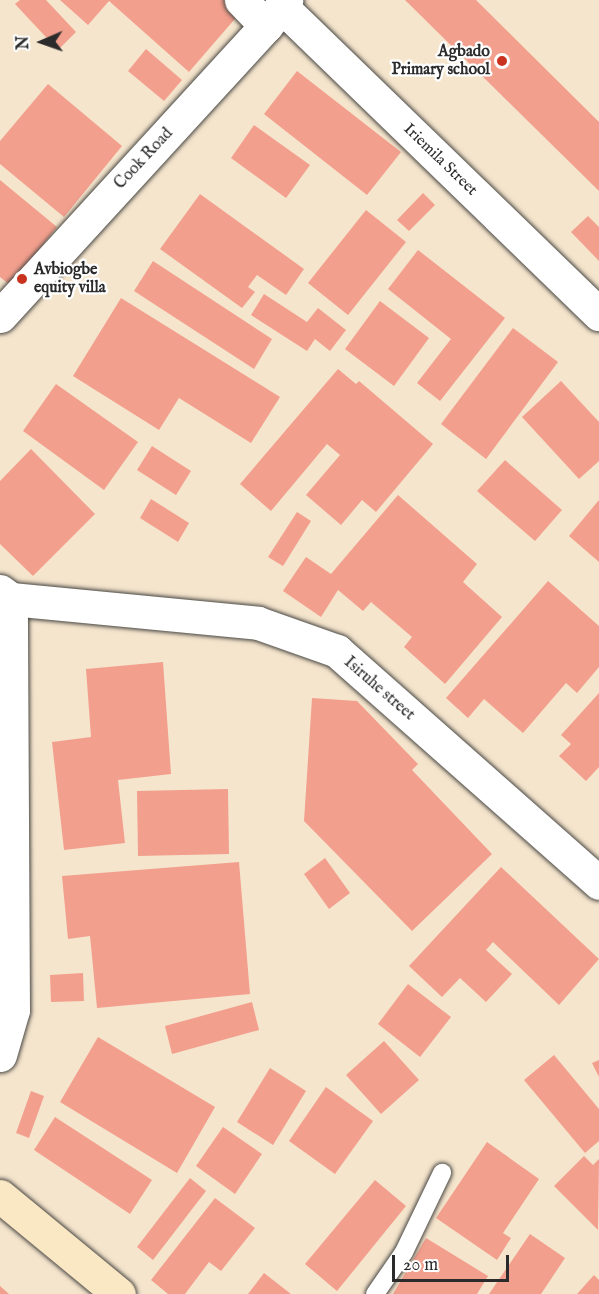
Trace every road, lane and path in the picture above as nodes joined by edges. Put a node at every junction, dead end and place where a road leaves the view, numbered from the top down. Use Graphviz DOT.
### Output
graph roads {
  1 [pos="241,0"];
  2 [pos="278,11"];
  3 [pos="599,314"];
  4 [pos="0,316"];
  5 [pos="6,595"];
  6 [pos="599,883"];
  7 [pos="0,1055"];
  8 [pos="442,1173"];
  9 [pos="0,1196"];
  10 [pos="119,1294"];
  11 [pos="375,1294"];
  1 -- 2 [label="street, Iriemila Street"];
  2 -- 3 [label="street, Iriemila Street"];
  2 -- 4 [label="street, Cook Road"];
  5 -- 6 [label="street, Isiruhe street"];
  5 -- 7 [label="street"];
  8 -- 11 [label="lane"];
  9 -- 10 [label="street"];
}
